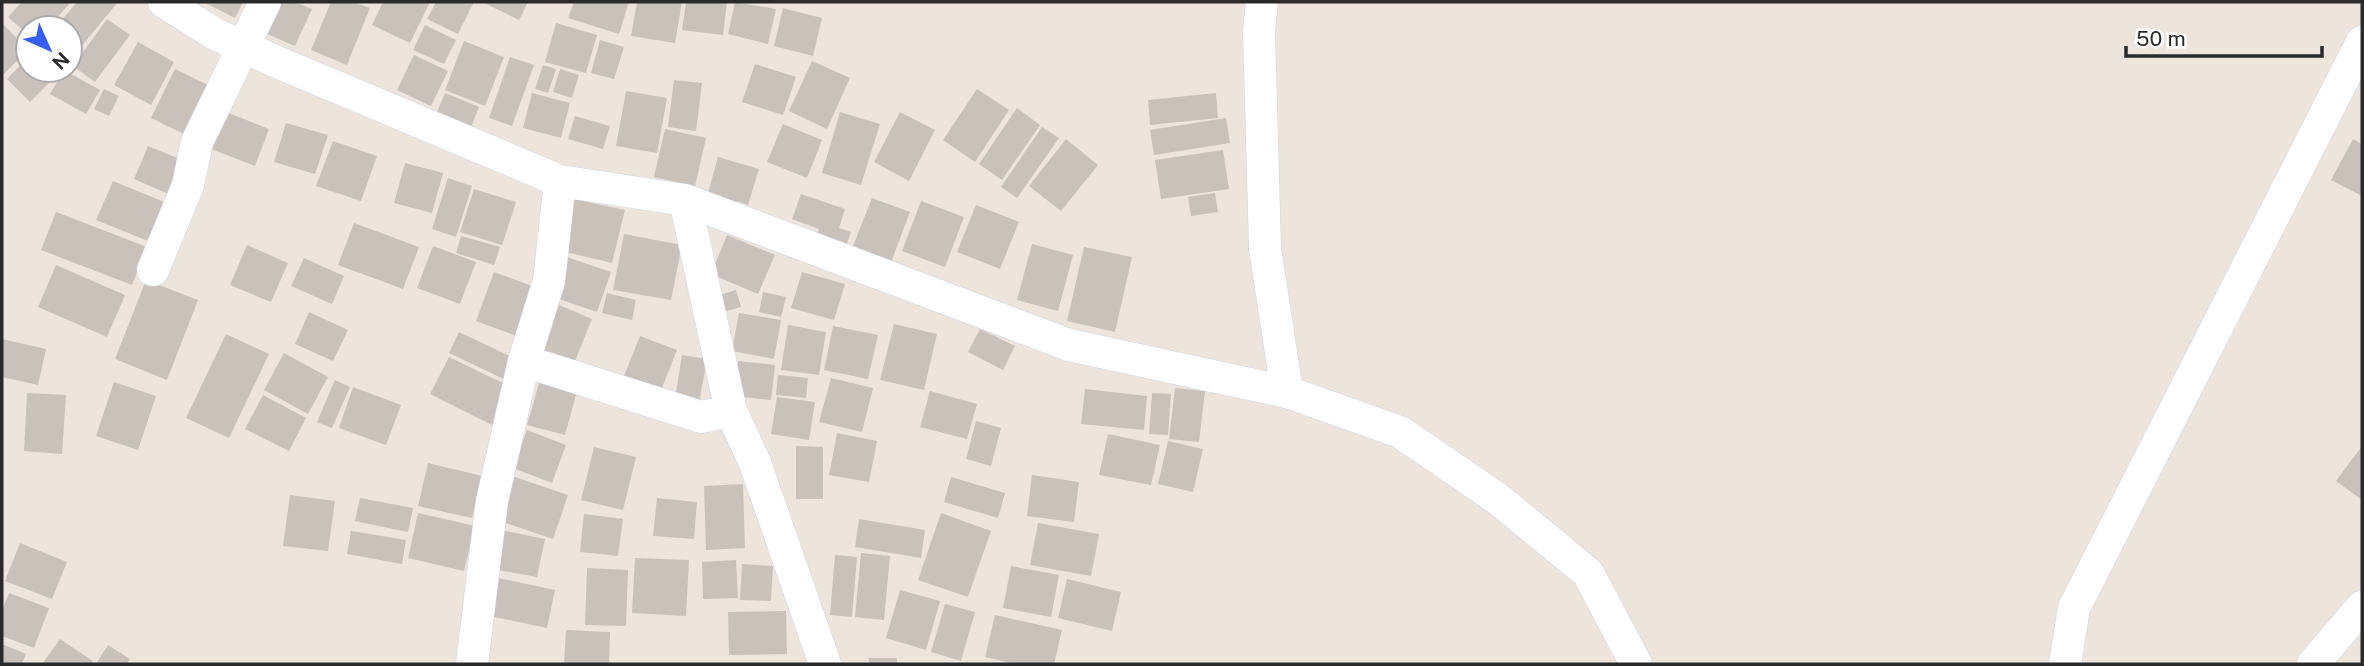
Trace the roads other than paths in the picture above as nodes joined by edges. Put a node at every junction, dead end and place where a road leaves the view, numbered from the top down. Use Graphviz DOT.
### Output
graph roads {
  1 [pos="164,2"];
  2 [pos="265,2"];
  3 [pos="1262,2"];
  4 [pos="2362,41"];
  5 [pos="243,46"];
  6 [pos="560,181"];
  7 [pos="685,200"];
  8 [pos="153,270"];
  9 [pos="524,361"];
  10 [pos="1287,391"];
  11 [pos="731,411"];
  12 [pos="2362,607"];
  13 [pos="472,664"];
  14 [pos="825,664"];
  15 [pos="1636,664"];
  16 [pos="2065,664"];
  17 [pos="2313,664"];
  1 -- 5 [label="street"];
  2 -- 5 [label="street"];
  3 -- 10 [label="street"];
  4 -- 16 [label="street"];
  5 -- 6 [label="street"];
  5 -- 8 [label="street"];
  6 -- 7 [label="street"];
  6 -- 9 [label="street"];
  7 -- 10 [label="street"];
  7 -- 11 [label="street"];
  9 -- 11 [label="street"];
  9 -- 13 [label="street"];
  10 -- 15 [label="street"];
  11 -- 14 [label="street"];
  12 -- 17 [label="street"];
}
